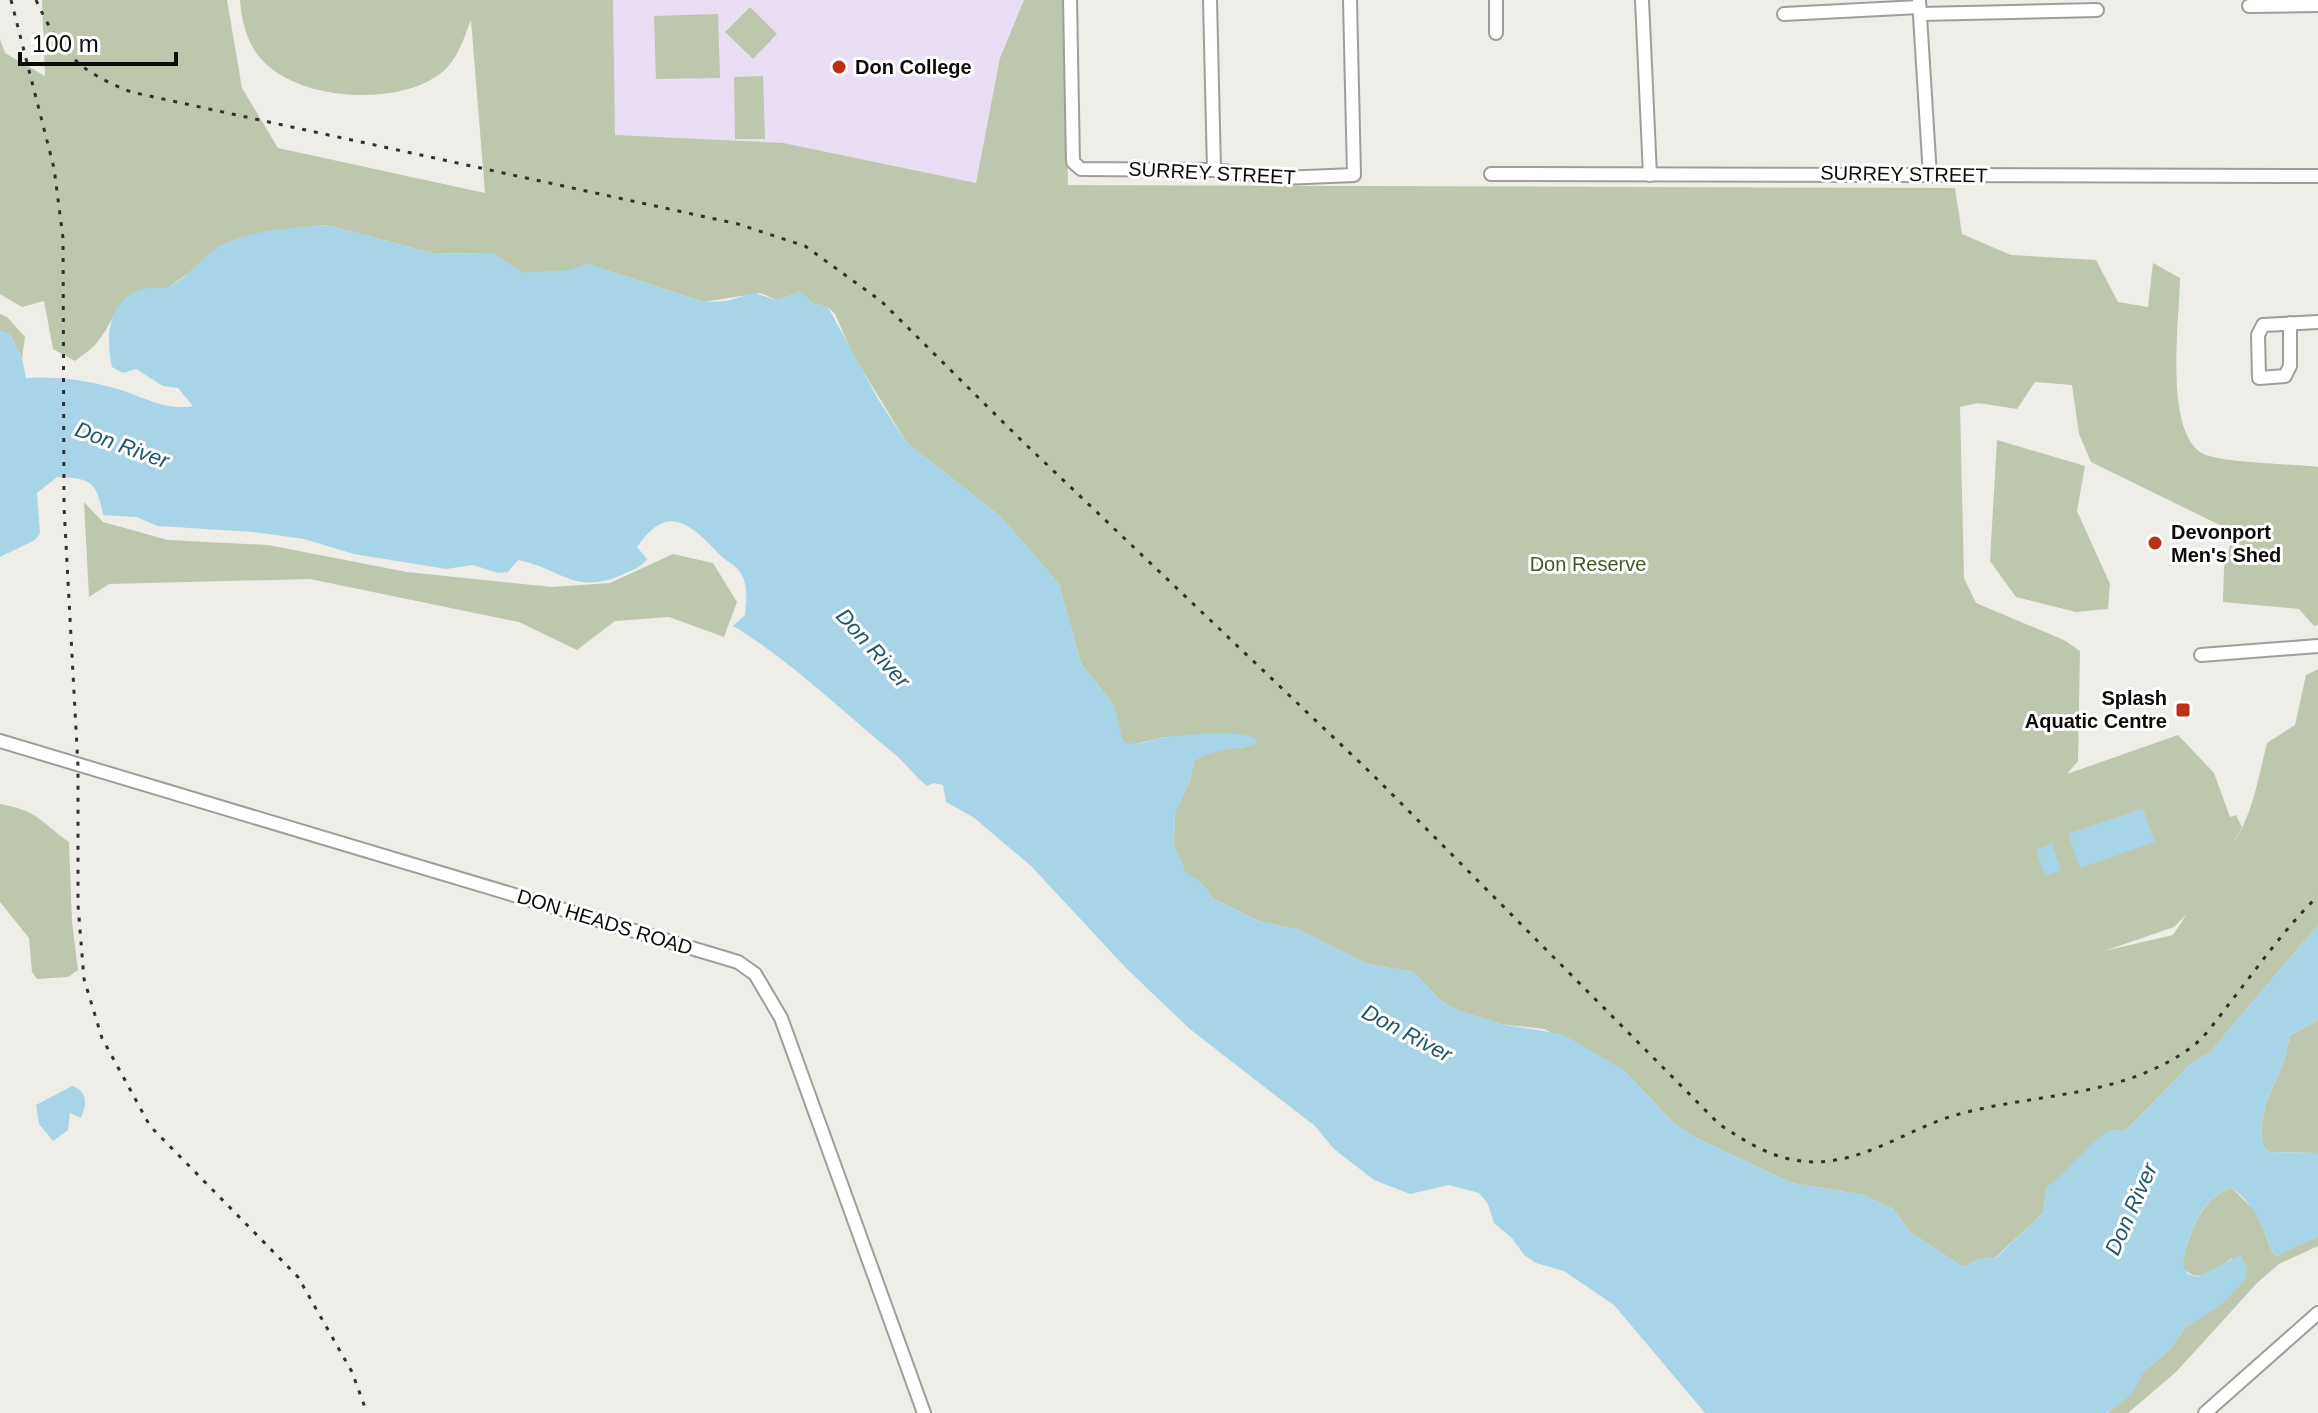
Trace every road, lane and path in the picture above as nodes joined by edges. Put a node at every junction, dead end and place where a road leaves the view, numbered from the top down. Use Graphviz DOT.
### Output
graph roads {
  1 [pos="1070,0"];
  2 [pos="1210,0"];
  3 [pos="1350,0"];
  4 [pos="1496,0"];
  5 [pos="1642,0"];
  6 [pos="2318,5"];
  7 [pos="2249,6"];
  8 [pos="1919,7"];
  9 [pos="2097,10"];
  10 [pos="1784,14"];
  11 [pos="1496,33"];
  12 [pos="1214,170"];
  13 [pos="1491,174"];
  14 [pos="1650,175"];
  15 [pos="1930,176"];
  16 [pos="2318,176"];
  17 [pos="2318,322"];
  18 [pos="2290,323"];
  19 [pos="2318,646"];
  20 [pos="2201,655"];
  21 [pos="0,741"];
  22 [pos="2318,1313"];
  23 [pos="924,1413"];
  24 [pos="2205,1413"];
  1 -- 12 [label="street, SURREY STREET"];
  2 -- 12 [label="street"];
  3 -- 12 [label="street, SURREY STREET"];
  4 -- 11 [label="street"];
  5 -- 14 [label="street"];
  6 -- 7 [label="street"];
  8 -- 9 [label="street"];
  8 -- 10 [label="street"];
  8 -- 15 [label="street"];
  13 -- 14 [label="street, SURREY STREET"];
  14 -- 15 [label="street, SURREY STREET"];
  15 -- 16 [label="street, SURREY STREET"];
  17 -- 18 [label="street"];
  18 -- 18 [label="street"];
  19 -- 20 [label="street"];
  21 -- 23 [label="street, DON HEADS ROAD"];
  22 -- 24 [label="street"];
}
